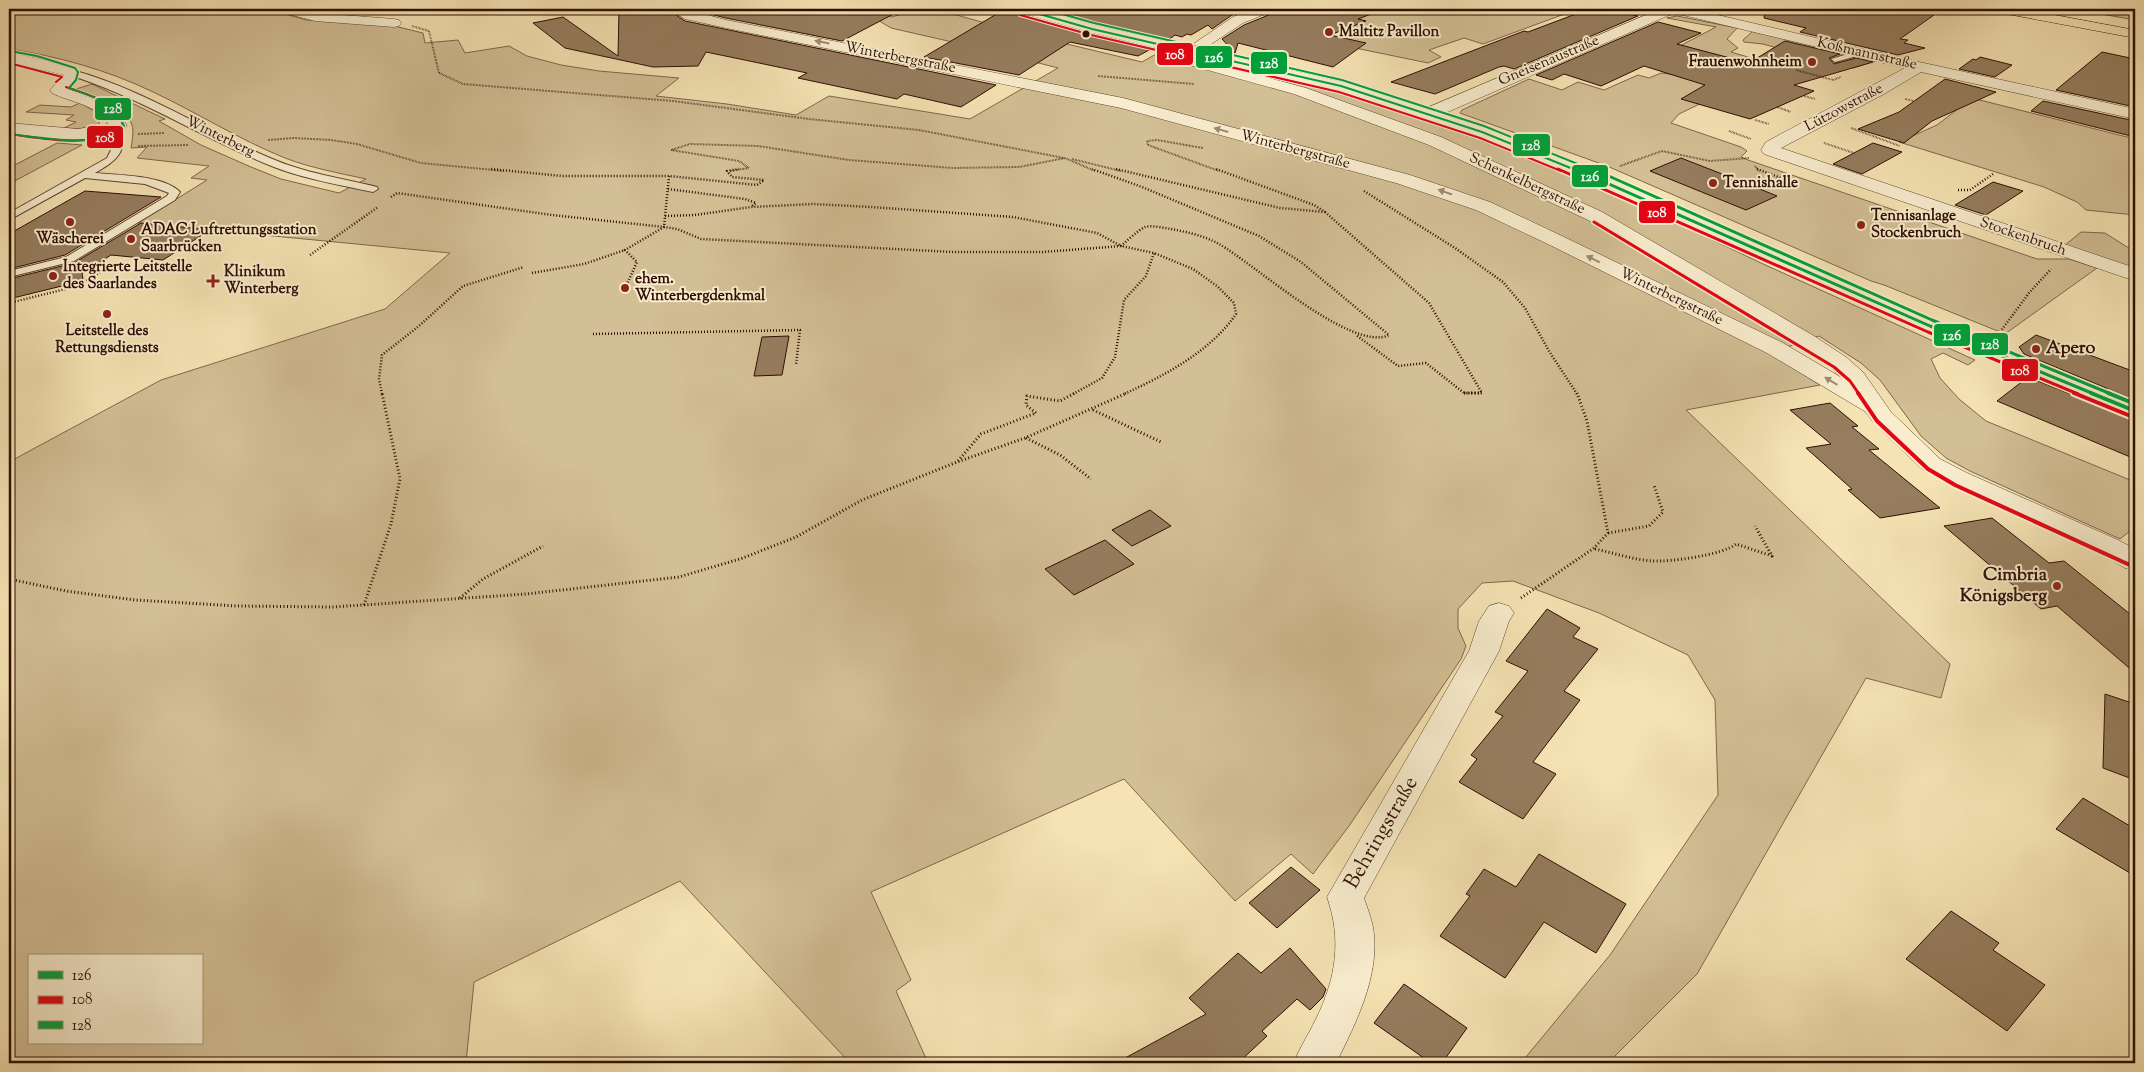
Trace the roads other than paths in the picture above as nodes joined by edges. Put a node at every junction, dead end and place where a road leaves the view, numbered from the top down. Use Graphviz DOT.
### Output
graph roads {
  1 [pos="286,9"];
  2 [pos="676,9"];
  3 [pos="1022,9"];
  4 [pos="1265,9"];
  5 [pos="1673,9"];
  6 [pos="2002,9"];
  7 [pos="2049,9"];
  8 [pos="394,23"];
  9 [pos="2135,25"];
  10 [pos="2135,34"];
  11 [pos="1171,46"];
  12 [pos="1191,51"];
  13 [pos="1858,53"];
  14 [pos="9,57"];
  15 [pos="1835,59"];
  16 [pos="1920,67"];
  17 [pos="72,73"];
  18 [pos="2059,98"];
  19 [pos="1428,114"];
  20 [pos="2135,114"];
  21 [pos="2135,122"];
  22 [pos="9,128"];
  23 [pos="125,130"];
  24 [pos="1761,157"];
  25 [pos="84,175"];
  26 [pos="373,188"];
  27 [pos="9,217"];
  28 [pos="9,274"];
  29 [pos="2135,275"];
  30 [pos="1873,406"];
  31 [pos="2135,410"];
  32 [pos="2135,561"];
  33 [pos="1499,613"];
  34 [pos="1314,1063"];
  1 -- 8 [label="street"];
  30 -- 2 [label="street, Winterbergstraße, one-way"];
  3 -- 11 [label="street"];
  4 -- 12 [label="street"];
  5 -- 13 [label="street, Koßmannstraße"];
  5 -- 19 [label="street, Gneisenaustraße"];
  6 -- 10 [label="highway"];
  7 -- 9 [label="highway"];
  11 -- 12 [label="street"];
  11 -- 30 [label="street, Schenkelbergstraße"];
  12 -- 19 [label="street"];
  13 -- 15 [label="lane"];
  13 -- 16 [label="street, Koßmannstraße"];
  14 -- 17 [label="street, Winterberg"];
  16 -- 18 [label="street, Koßmannstraße"];
  16 -- 24 [label="street, Lützowstraße"];
  17 -- 23 [label="street"];
  17 -- 26 [label="lane, Winterberg"];
  18 -- 20 [label="street, Koßmannstraße"];
  18 -- 21 [label="street, Koßmannstraße"];
  19 -- 31 [label="street"];
  22 -- 23 [label="street"];
  23 -- 25 [label="lane"];
  24 -- 29 [label="street, Stockenbruch"];
  25 -- 27 [label="lane"];
  25 -- 28 [label="lane"];
  30 -- 32 [label="street, Schenkelbergstraße"];
  33 -- 34 [label="street, Behringstraße"];
}
